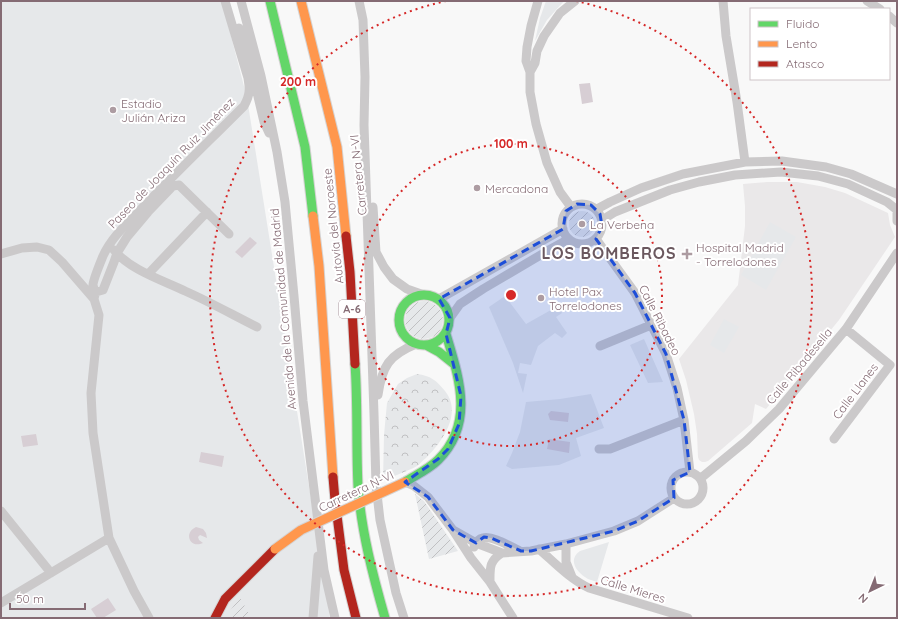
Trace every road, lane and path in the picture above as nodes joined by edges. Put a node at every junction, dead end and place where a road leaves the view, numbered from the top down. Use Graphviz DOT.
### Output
graph roads {
  1 [pos="226,1"];
  2 [pos="242,1"];
  3 [pos="270,1"];
  4 [pos="301,1"];
  5 [pos="359,1"];
  6 [pos="574,1"];
  7 [pos="723,1"];
  8 [pos="866,1"];
  9 [pos="536,2"];
  10 [pos="878,8"];
  11 [pos="530,72"];
  12 [pos="364,125"];
  13 [pos="277,152"];
  14 [pos="745,162"];
  15 [pos="897,194"];
  16 [pos="571,207"];
  17 [pos="597,210"];
  18 [pos="897,210"];
  19 [pos="207,212"];
  20 [pos="897,213"];
  21 [pos="602,220"];
  22 [pos="897,221"];
  23 [pos="563,229"];
  24 [pos="229,234"];
  25 [pos="570,239"];
  26 [pos="596,239"];
  27 [pos="110,244"];
  28 [pos="117,253"];
  29 [pos="897,253"];
  30 [pos="1,254"];
  31 [pos="149,274"];
  32 [pos="424,295"];
  33 [pos="95,296"];
  34 [pos="439,299"];
  35 [pos="450,318"];
  36 [pos="651,325"];
  37 [pos="257,327"];
  38 [pos="846,329"];
  39 [pos="446,334"];
  40 [pos="416,344"];
  41 [pos="426,346"];
  42 [pos="600,346"];
  43 [pos="454,364"];
  44 [pos="374,414"];
  45 [pos="684,420"];
  46 [pos="834,439"];
  47 [pos="599,449"];
  48 [pos="690,472"];
  49 [pos="701,478"];
  50 [pos="405,482"];
  51 [pos="674,498"];
  52 [pos="1,511"];
  53 [pos="453,530"];
  54 [pos="320,536"];
  55 [pos="109,538"];
  56 [pos="476,543"];
  57 [pos="566,544"];
  58 [pos="539,549"];
  59 [pos="521,551"];
  60 [pos="502,553"];
  61 [pos="471,558"];
  62 [pos="324,570"];
  63 [pos="51,573"];
  64 [pos="572,578"];
  65 [pos="490,582"];
  66 [pos="1,603"];
  67 [pos="149,618"];
  68 [pos="215,618"];
  69 [pos="313,618"];
  70 [pos="319,618"];
  71 [pos="335,618"];
  72 [pos="356,618"];
  73 [pos="386,618"];
  74 [pos="404,618"];
  75 [pos="513,618"];
  76 [pos="688,618"];
  1 -- 13 [label="street"];
  1 -- 27 [label="street, Paseo de Joaquín Ruiz Jiménez"];
  2 -- 13 [label="street, Avenida de la Comunidad de Madrid"];
  3 -- 72 [label="main road, Autovía del Noroeste / A-6"];
  4 -- 73 [label="main road, Autovía del Noroeste / A-6"];
  5 -- 12 [label="street"];
  6 -- 11 [label="street"];
  7 -- 14 [label="street"];
  8 -- 10 [label="street"];
  9 -- 11 [label="street"];
  11 -- 16 [label="street"];
  12 -- 32 [label="street, Carretera N-VI"];
  12 -- 44 [label="street"];
  13 -- 54 [label="street, Avenida de la Comunidad de Madrid"];
  14 -- 15 [label="street"];
  14 -- 17 [label="street"];
  16 -- 17 [label="street"];
  16 -- 23 [label="street"];
  17 -- 21 [label="street"];
  18 -- 21 [label="street"];
  19 -- 24 [label="street"];
  19 -- 28 [label="street"];
  19 -- 31 [label="street"];
  20 -- 22 [label="street"];
  21 -- 26 [label="street"];
  23 -- 25 [label="street"];
  23 -- 34 [label="street"];
  25 -- 26 [label="street"];
  25 -- 35 [label="street"];
  26 -- 36 [label="street, Calle Ribadeo"];
  27 -- 28 [label="street"];
  27 -- 33 [label="street, Paseo de Joaquín Ruiz Jiménez"];
  28 -- 31 [label="street"];
  28 -- 33 [label="street"];
  29 -- 38 [label="street, Calle Ribadesella"];
  30 -- 33 [label="street, Paseo de Joaquín Ruiz Jiménez"];
  31 -- 37 [label="street"];
  32 -- 34 [label="main road"];
  32 -- 40 [label="main road"];
  33 -- 55 [label="street, Paseo de Joaquín Ruiz Jiménez"];
  34 -- 35 [label="main road"];
  35 -- 39 [label="main road"];
  36 -- 42 [label="street"];
  36 -- 45 [label="street, Calle Ribadeo"];
  38 -- 46 [label="street, Calle Llanes"];
  38 -- 49 [label="street, Calle Ribadesella"];
  39 -- 41 [label="main road"];
  39 -- 43 [label="main road, Carretera N-VI"];
  40 -- 41 [label="main road"];
  40 -- 44 [label="street"];
  41 -- 43 [label="main road"];
  43 -- 50 [label="main road, Carretera N-VI"];
  44 -- 74 [label="street"];
  45 -- 47 [label="street"];
  45 -- 48 [label="street, Calle Ribadeo"];
  48 -- 49 [label="street"];
  48 -- 51 [label="street"];
  49 -- 51 [label="street"];
  50 -- 53 [label="street"];
  50 -- 68 [label="main road, Carretera N-VI, bridge"];
  51 -- 57 [label="street"];
  52 -- 63 [label="street"];
  53 -- 56 [label="street"];
  53 -- 61 [label="street"];
  54 -- 62 [label="street, Avenida de la Comunidad de Madrid"];
  54 -- 69 [label="street"];
  55 -- 63 [label="street"];
  55 -- 67 [label="street, Paseo de Joaquín Ruiz Jiménez"];
  56 -- 59 [label="street"];
  56 -- 60 [label="street"];
  56 -- 61 [label="street"];
  57 -- 58 [label="street"];
  57 -- 64 [label="street"];
  58 -- 59 [label="street"];
  58 -- 64 [label="street, Calle Mieres"];
  59 -- 60 [label="street"];
  60 -- 65 [label="street"];
  61 -- 65 [label="street"];
  62 -- 70 [label="street"];
  62 -- 71 [label="street, Avenida de la Comunidad de Madrid"];
  63 -- 66 [label="street"];
  64 -- 76 [label="street, Calle Mieres"];
  65 -- 75 [label="street"];
}
